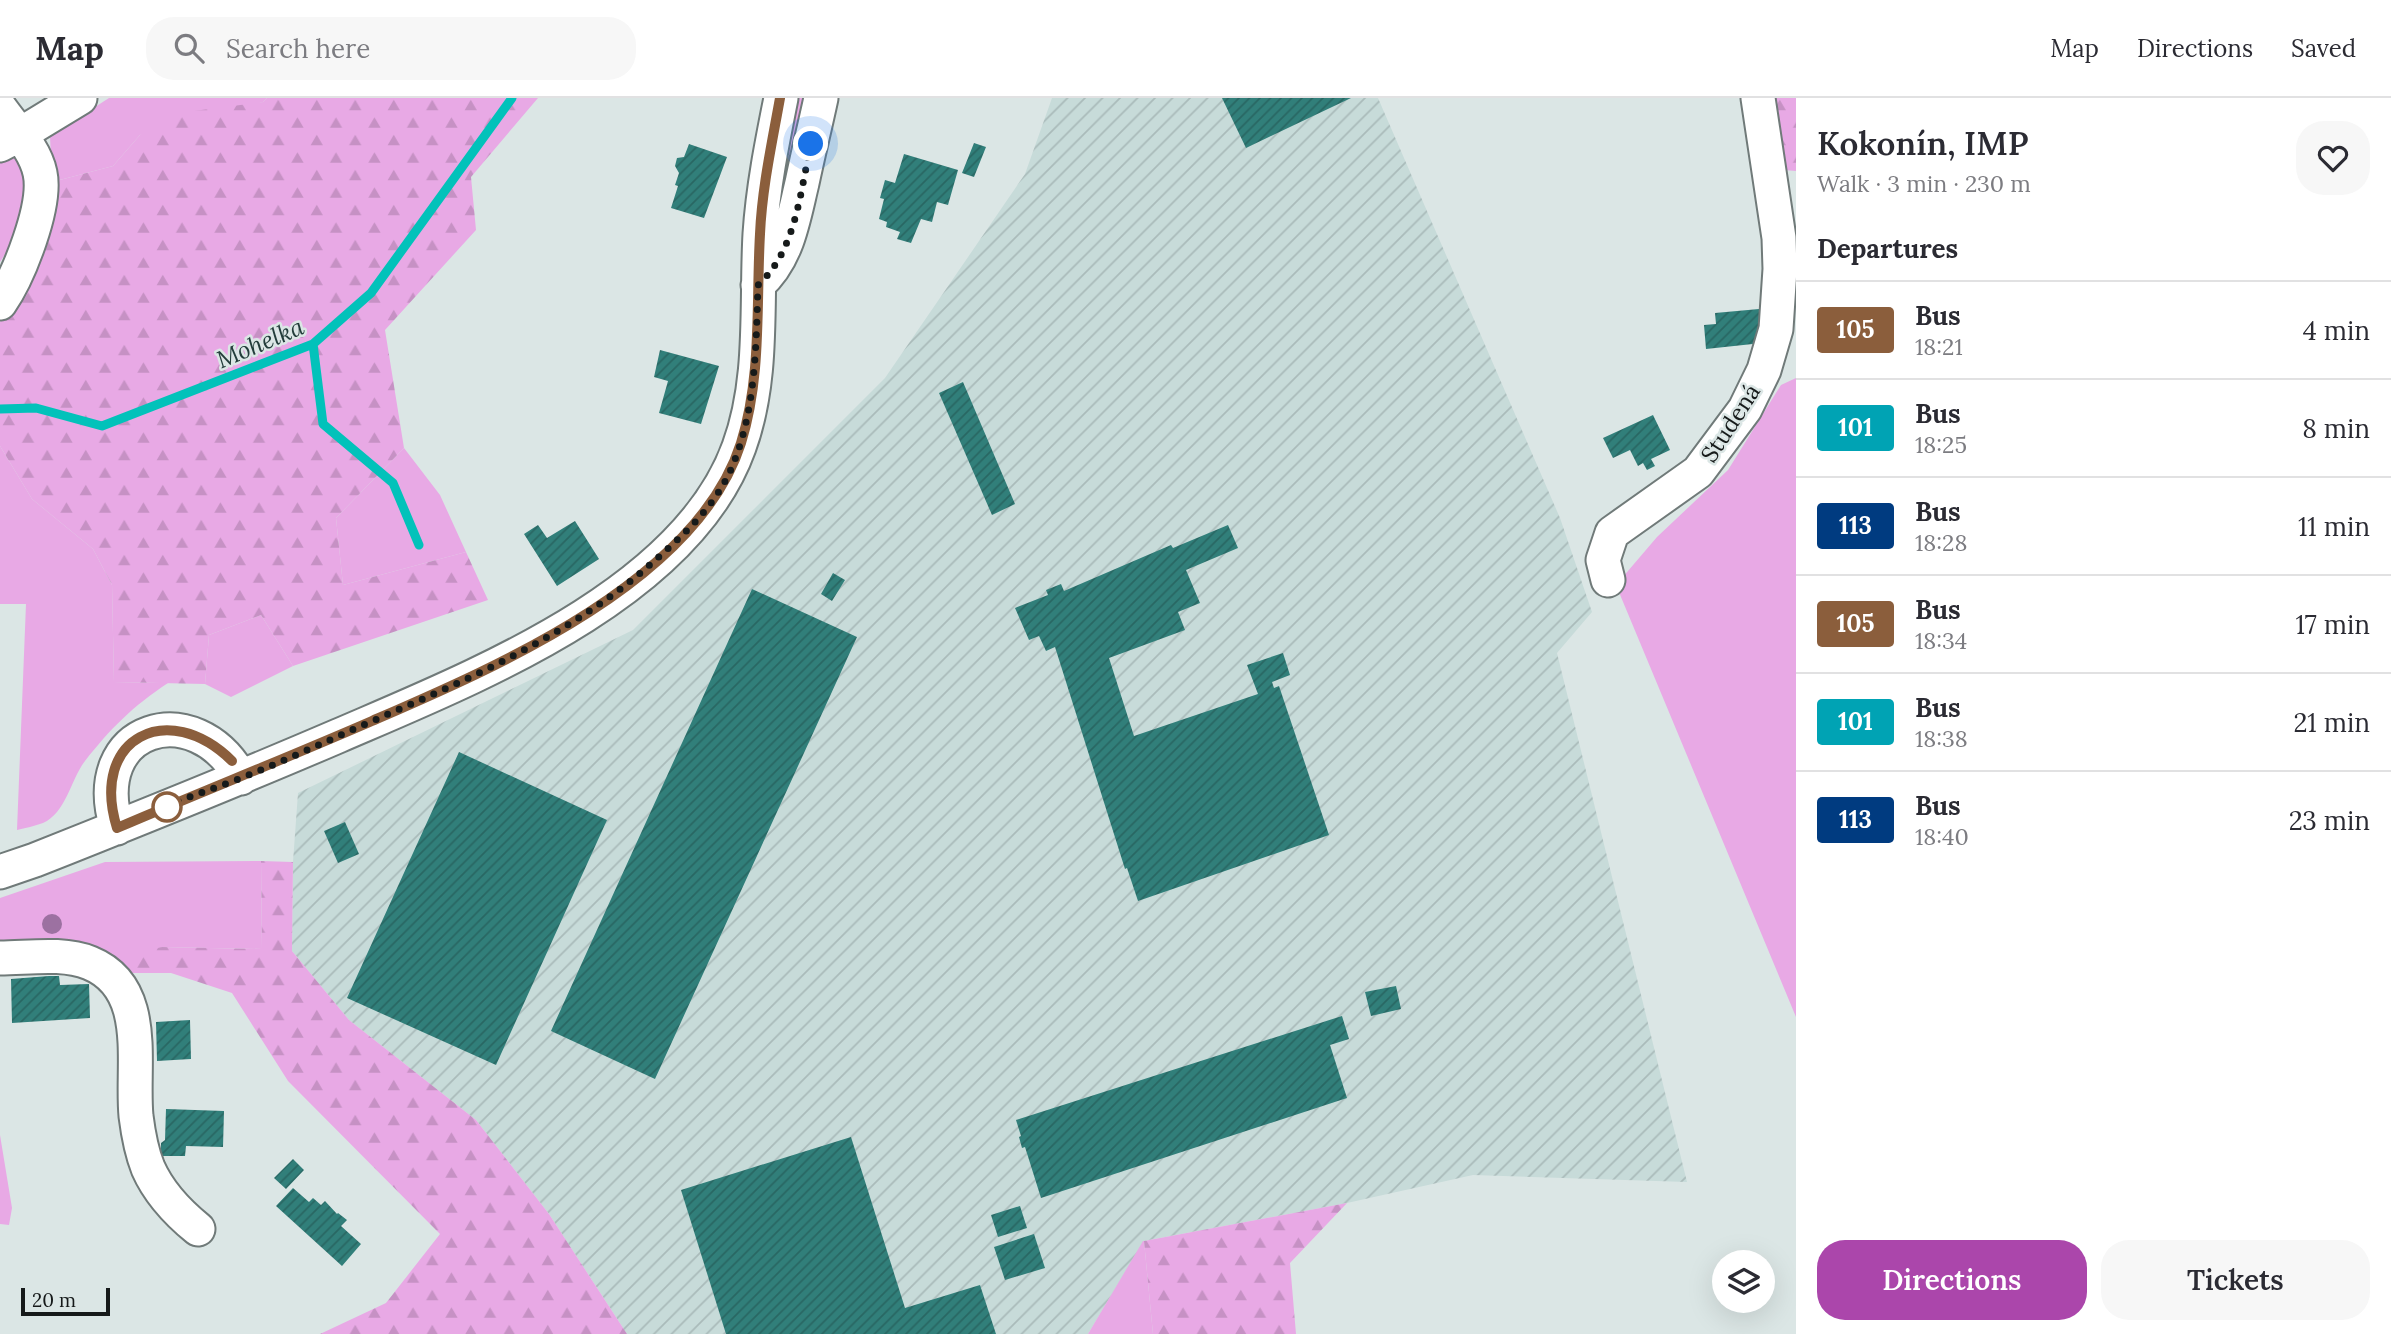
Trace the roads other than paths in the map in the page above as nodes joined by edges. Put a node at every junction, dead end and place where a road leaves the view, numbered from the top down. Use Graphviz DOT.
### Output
graph roads {
  1 [pos="80,98"];
  2 [pos="780,98"];
  3 [pos="821,98"];
  4 [pos="1758,98"];
  5 [pos="0,108"];
  6 [pos="10,140"];
  7 [pos="758,285"];
  8 [pos="0,303"];
  9 [pos="1608,580"];
  10 [pos="241,778"];
  11 [pos="117,828"];
  12 [pos="0,872"];
  13 [pos="0,958"];
  14 [pos="198,1229"];
  1 -- 6 [label="street"];
  2 -- 7 [label="street"];
  3 -- 7 [label="street"];
  4 -- 9 [label="street, Studená"];
  5 -- 6 [label="street"];
  6 -- 8 [label="street"];
  7 -- 10 [label="street"];
  10 -- 11 [label="street"];
  10 -- 11 [label="street"];
  11 -- 12 [label="street"];
  13 -- 14 [label="street"];
}
